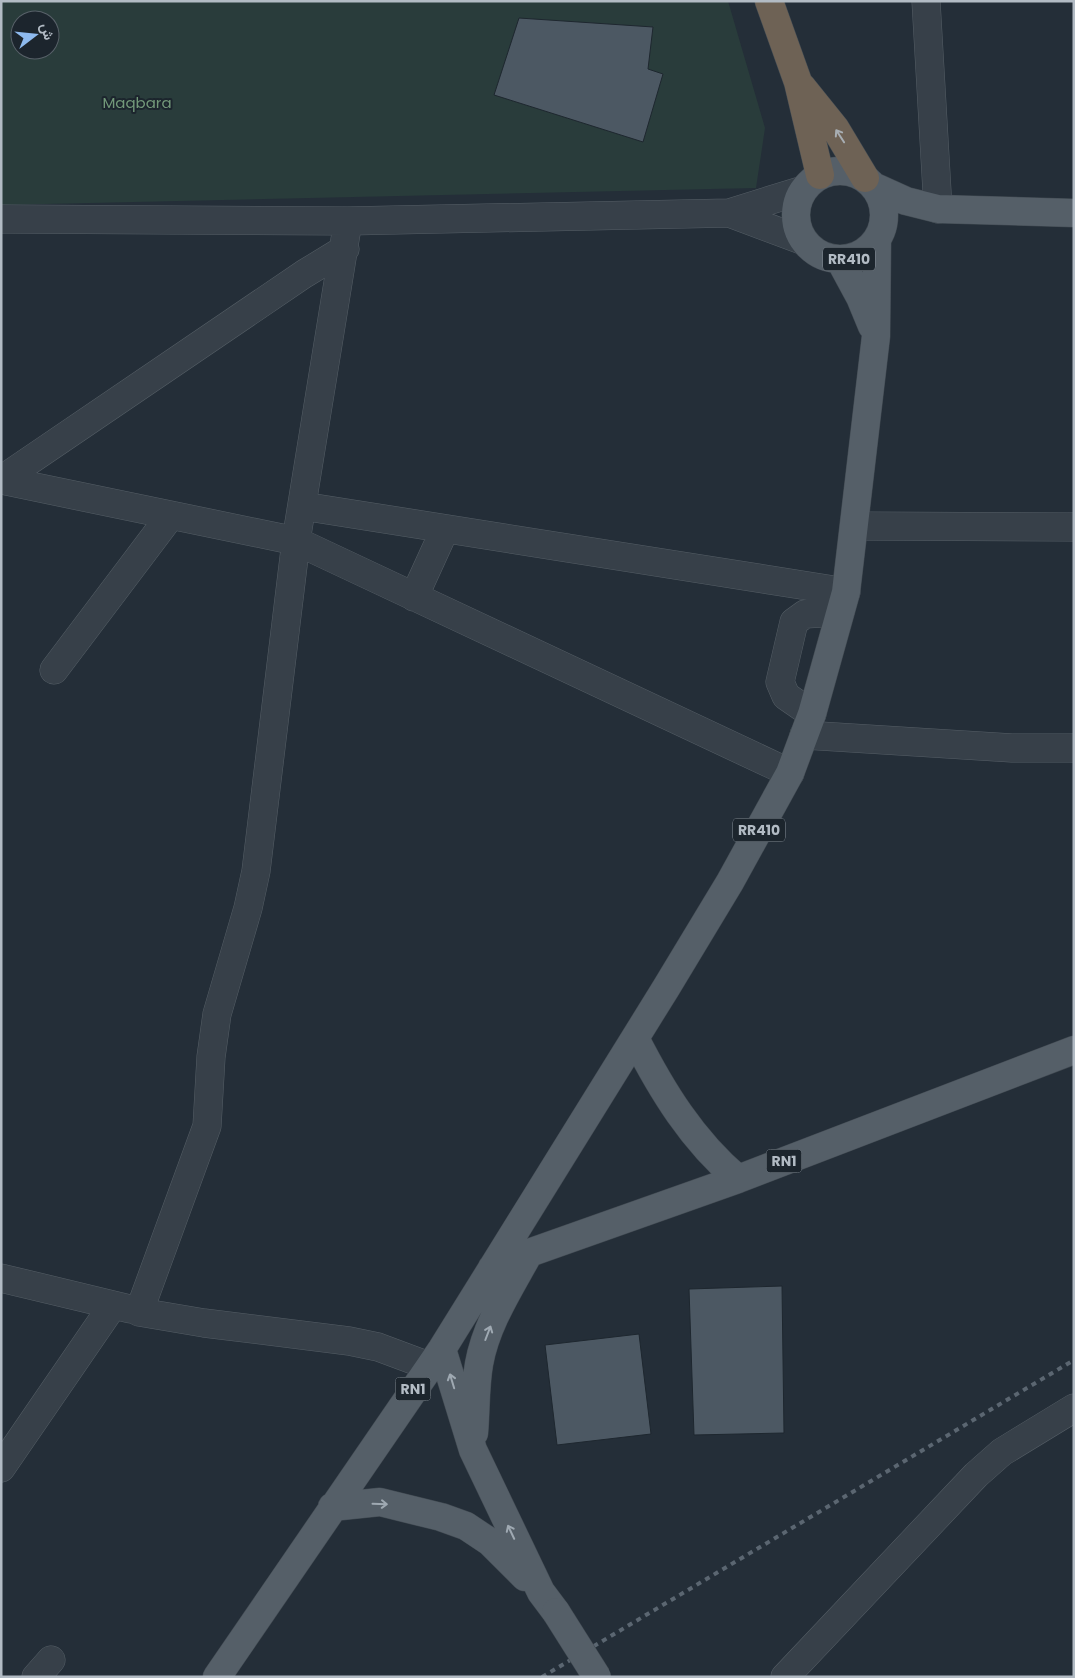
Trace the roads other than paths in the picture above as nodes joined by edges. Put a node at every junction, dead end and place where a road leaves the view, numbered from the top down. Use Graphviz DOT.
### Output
graph roads {
  1 [pos="769,1"];
  2 [pos="926,1"];
  3 [pos="798,82"];
  4 [pos="812,183"];
  5 [pos="870,183"];
  6 [pos="938,209"];
  7 [pos="1074,213"];
  8 [pos="729,214"];
  9 [pos="1,219"];
  10 [pos="348,220"];
  11 [pos="880,235"];
  12 [pos="804,241"];
  13 [pos="345,249"];
  14 [pos="840,260"];
  15 [pos="876,336"];
  16 [pos="1,480"];
  17 [pos="302,506"];
  18 [pos="171,515"];
  19 [pos="856,526"];
  20 [pos="1074,527"];
  21 [pos="445,529"];
  22 [pos="296,541"];
  23 [pos="414,596"];
  24 [pos="843,602"];
  25 [pos="54,670"];
  26 [pos="808,724"];
  27 [pos="1074,748"];
  28 [pos="790,773"];
  29 [pos="635,1038"];
  30 [pos="1074,1050"];
  31 [pos="738,1179"];
  32 [pos="529,1253"];
  33 [pos="492,1268"];
  34 [pos="1,1278"];
  35 [pos="126,1308"];
  36 [pos="435,1357"];
  37 [pos="1074,1408"];
  38 [pos="473,1450"];
  39 [pos="1,1468"];
  40 [pos="332,1508"];
  41 [pos="548,1602"];
  42 [pos="216,1677"];
  43 [pos="597,1677"];
  44 [pos="785,1677"];
  1 -- 3 [label="highway, RR410"];
  2 -- 6 [label="street"];
  3 -- 4 [label="highway, RR410"];
  5 -- 3 [label="highway, RR410, one-way"];
  4 -- 5 [label="main road"];
  4 -- 8 [label="street"];
  4 -- 12 [label="main road, RR410"];
  5 -- 6 [label="main road"];
  5 -- 11 [label="main road, RR410"];
  6 -- 7 [label="main road"];
  6 -- 11 [label="main road"];
  8 -- 10 [label="street"];
  8 -- 12 [label="street"];
  9 -- 10 [label="street"];
  10 -- 13 [label="street"];
  11 -- 14 [label="main road, RR410"];
  11 -- 15 [label="main road, RR410"];
  12 -- 14 [label="main road, RR410"];
  13 -- 16 [label="street"];
  13 -- 17 [label="street"];
  14 -- 15 [label="main road, RR410"];
  15 -- 19 [label="main road, RR410"];
  16 -- 18 [label="street"];
  17 -- 21 [label="street"];
  17 -- 22 [label="street"];
  18 -- 22 [label="street"];
  18 -- 25 [label="street"];
  19 -- 20 [label="street"];
  19 -- 24 [label="main road, RR410"];
  21 -- 23 [label="street"];
  21 -- 24 [label="street"];
  22 -- 23 [label="street"];
  22 -- 35 [label="street"];
  23 -- 28 [label="street"];
  24 -- 26 [label="main road, RR410"];
  24 -- 26 [label="street"];
  26 -- 27 [label="street"];
  26 -- 28 [label="main road, RR410"];
  28 -- 29 [label="main road, RR410"];
  29 -- 31 [label="main road"];
  29 -- 33 [label="main road, RR410"];
  30 -- 31 [label="main road, RN1"];
  31 -- 32 [label="main road, RN1"];
  32 -- 33 [label="main road, RN1"];
  38 -- 32 [label="main road, one-way"];
  33 -- 36 [label="main road, RN1"];
  34 -- 35 [label="street"];
  35 -- 36 [label="street"];
  35 -- 39 [label="street"];
  38 -- 36 [label="main road, one-way"];
  36 -- 40 [label="main road, RN1"];
  37 -- 44 [label="street"];
  41 -- 38 [label="main road, one-way"];
  40 -- 41 [label="main road, one-way"];
  40 -- 42 [label="main road, RN1"];
  41 -- 43 [label="main road, bridge"];
}
